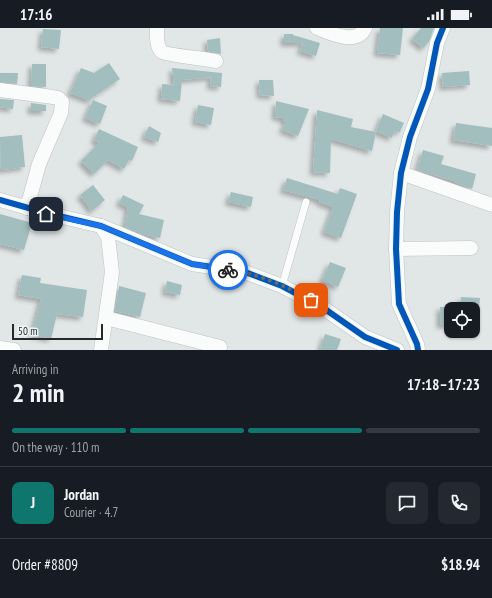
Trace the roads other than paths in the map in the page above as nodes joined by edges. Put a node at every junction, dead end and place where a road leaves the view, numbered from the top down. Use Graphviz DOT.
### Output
graph roads {
  1 [pos="157,28"];
  2 [pos="317,28"];
  3 [pos="366,28"];
  4 [pos="443,28"];
  5 [pos="216,61"];
  6 [pos="0,90"];
  7 [pos="401,173"];
  8 [pos="0,200"];
  9 [pos="306,202"];
  10 [pos="492,205"];
  11 [pos="27,208"];
  12 [pos="101,226"];
  13 [pos="471,248"];
  14 [pos="396,249"];
  15 [pos="282,286"];
  16 [pos="106,318"];
  17 [pos="220,347"];
  18 [pos="0,348"];
  19 [pos="14,350"];
  20 [pos="101,350"];
  21 [pos="397,350"];
  22 [pos="418,350"];
  1 -- 5 [label="street"];
  2 -- 3 [label="street"];
  4 -- 7 [label="street"];
  6 -- 11 [label="street"];
  7 -- 10 [label="street"];
  7 -- 14 [label="street"];
  8 -- 11 [label="street"];
  9 -- 15 [label="lane"];
  11 -- 12 [label="street"];
  12 -- 15 [label="street"];
  12 -- 16 [label="street"];
  13 -- 14 [label="street"];
  14 -- 22 [label="street"];
  15 -- 21 [label="street"];
  16 -- 17 [label="street"];
  16 -- 20 [label="street"];
  18 -- 19 [label="street"];
}
